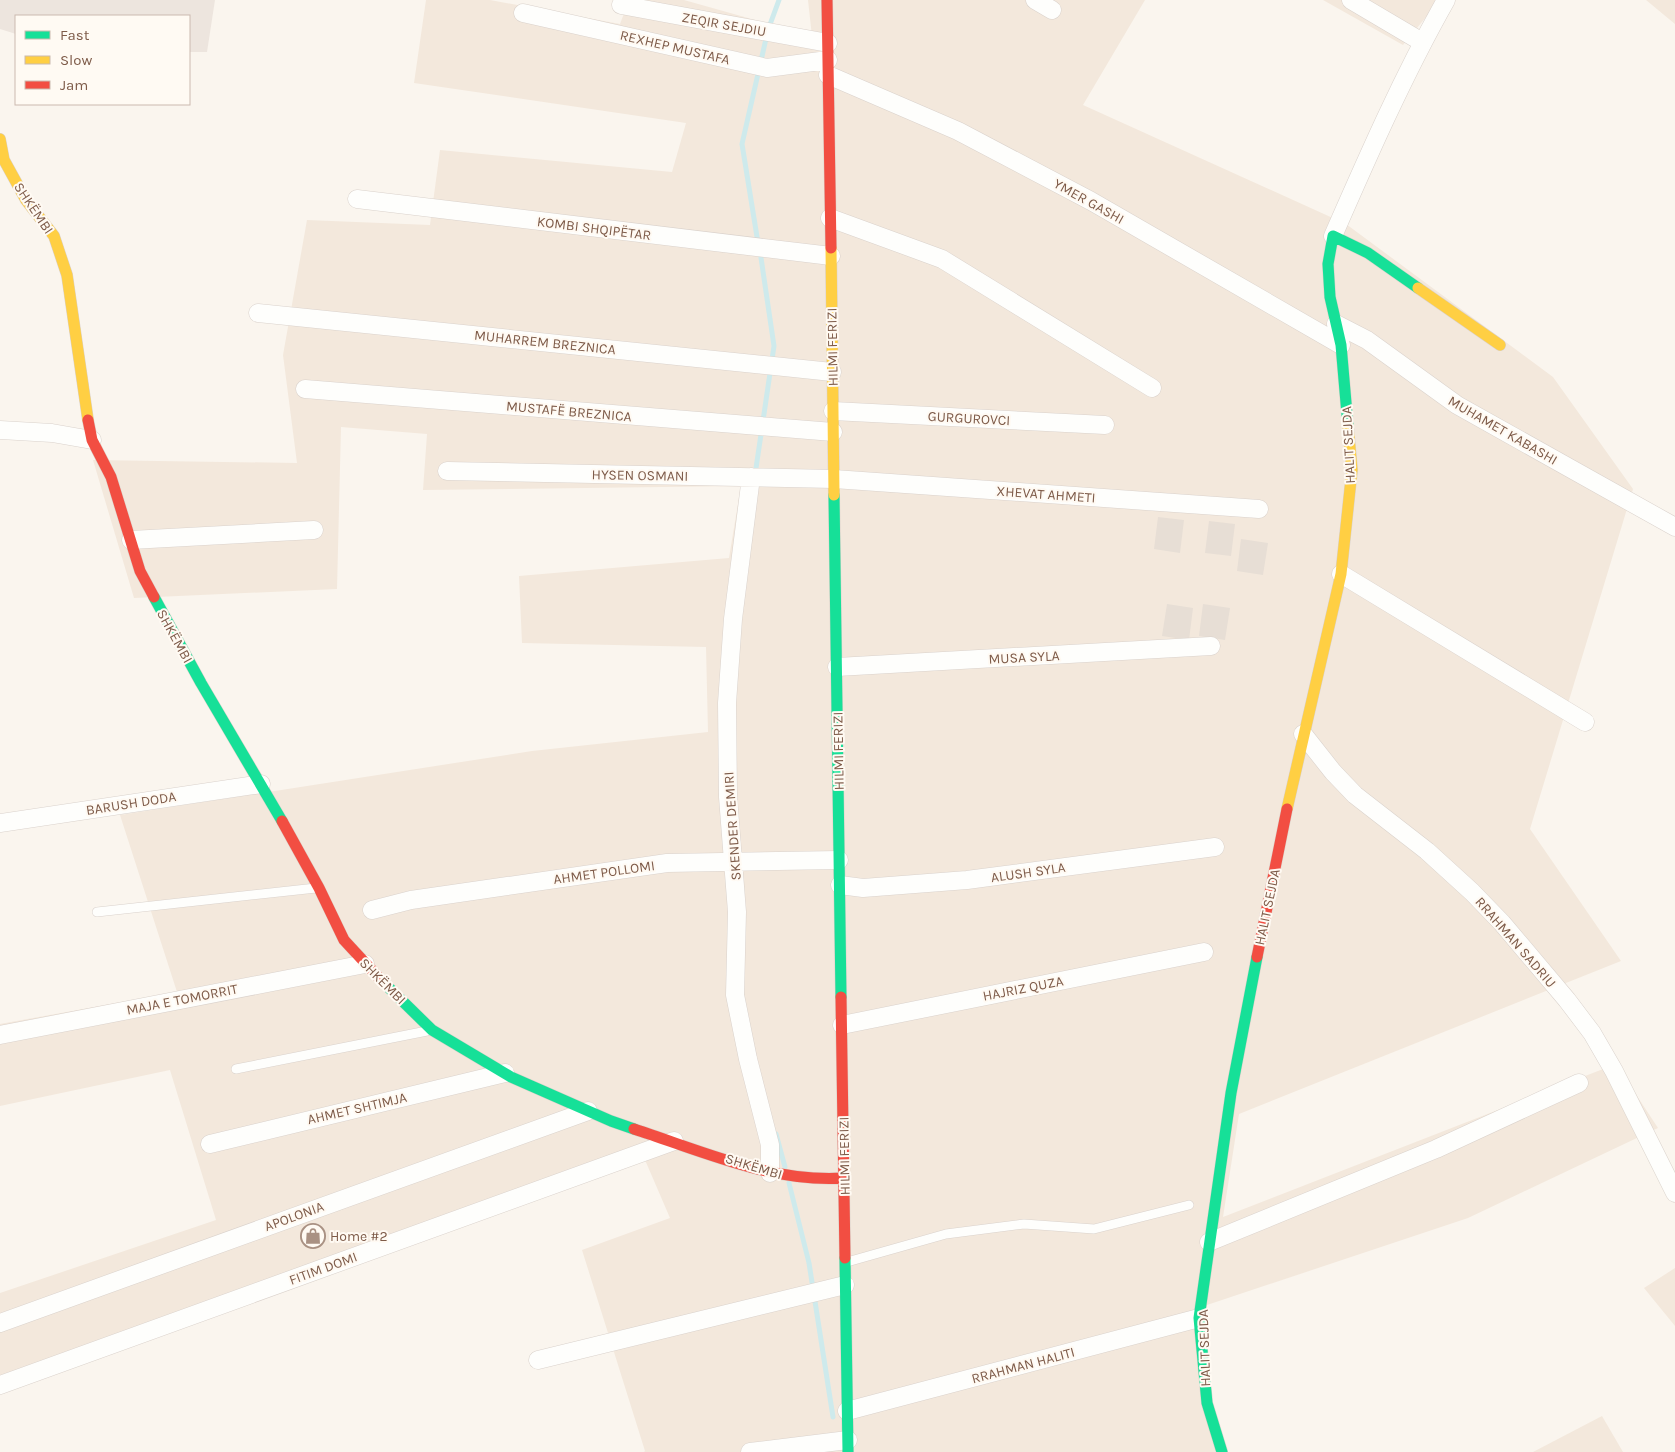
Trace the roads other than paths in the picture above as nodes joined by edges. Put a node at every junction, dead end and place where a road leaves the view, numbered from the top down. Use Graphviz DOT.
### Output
graph roads {
  1 [pos="827,0"];
  2 [pos="1035,0"];
  3 [pos="1351,0"];
  4 [pos="1446,0"];
  5 [pos="621,5"];
  6 [pos="1052,10"];
  7 [pos="523,13"];
  8 [pos="1422,42"];
  9 [pos="828,60"];
  10 [pos="0,139"];
  11 [pos="357,199"];
  12 [pos="830,218"];
  13 [pos="1332,236"];
  14 [pos="831,256"];
  15 [pos="258,313"];
  16 [pos="1336,324"];
  17 [pos="1341,344"];
  18 [pos="1500,344"];
  19 [pos="832,372"];
  20 [pos="1152,388"];
  21 [pos="305,390"];
  22 [pos="833,411"];
  23 [pos="1105,425"];
  24 [pos="0,430"];
  25 [pos="833,432"];
  26 [pos="92,440"];
  27 [pos="446,471"];
  28 [pos="757,478"];
  29 [pos="834,479"];
  30 [pos="1259,509"];
  31 [pos="1675,527"];
  32 [pos="314,530"];
  33 [pos="130,540"];
  34 [pos="1341,574"];
  35 [pos="1211,646"];
  36 [pos="837,667"];
  37 [pos="1585,722"];
  38 [pos="1303,734"];
  39 [pos="261,784"];
  40 [pos="0,823"];
  41 [pos="1215,847"];
  42 [pos="740,860"];
  43 [pos="839,860"];
  44 [pos="840,885"];
  45 [pos="319,888"];
  46 [pos="372,910"];
  47 [pos="97,912"];
  48 [pos="1204,952"];
  49 [pos="365,964"];
  50 [pos="842,1025"];
  51 [pos="432,1030"];
  52 [pos="0,1035"];
  53 [pos="236,1069"];
  54 [pos="505,1073"];
  55 [pos="1579,1083"];
  56 [pos="588,1111"];
  57 [pos="674,1141"];
  58 [pos="210,1144"];
  59 [pos="774,1174"];
  60 [pos="844,1178"];
  61 [pos="1675,1193"];
  62 [pos="1189,1205"];
  63 [pos="1209,1242"];
  64 [pos="845,1263"];
  65 [pos="845,1285"];
  66 [pos="1200,1318"];
  67 [pos="0,1323"];
  68 [pos="538,1360"];
  69 [pos="0,1385"];
  70 [pos="847,1411"];
  71 [pos="848,1446"];
  72 [pos="750,1452"];
  73 [pos="1222,1452"];
  1 -- 9 [label="street, HILMI FERIZI"];
  2 -- 6 [label="street"];
  3 -- 8 [label="street"];
  4 -- 8 [label="street"];
  5 -- 9 [label="street, ZEQIR SEJDIU"];
  7 -- 9 [label="street, REXHEP MUSTAFA"];
  8 -- 13 [label="street"];
  9 -- 12 [label="street, HILMI FERIZI"];
  9 -- 17 [label="street, YMER GASHI"];
  10 -- 26 [label="street, SHKËMBI"];
  11 -- 14 [label="street, KOMBI SHQIPËTAR"];
  12 -- 14 [label="street, HILMI FERIZI"];
  12 -- 20 [label="street"];
  13 -- 16 [label="street"];
  13 -- 18 [label="street"];
  14 -- 19 [label="street, HILMI FERIZI"];
  15 -- 19 [label="street, MUHARREM BREZNICA"];
  16 -- 17 [label="street"];
  16 -- 31 [label="street, MUHAMET KABASHI"];
  17 -- 34 [label="street, HALIT SEJDA"];
  19 -- 22 [label="street, HILMI FERIZI"];
  21 -- 25 [label="street, MUSTAFË BREZNICA"];
  22 -- 23 [label="street, GURGUROVCI"];
  22 -- 25 [label="street, HILMI FERIZI"];
  24 -- 26 [label="street"];
  25 -- 29 [label="street, HILMI FERIZI"];
  26 -- 33 [label="street, SHKËMBI"];
  27 -- 28 [label="street, HYSEN OSMANI"];
  28 -- 29 [label="street, HYSEN OSMANI"];
  28 -- 42 [label="street, SKENDER DEMIRI"];
  29 -- 30 [label="street, XHEVAT AHMETI"];
  29 -- 36 [label="street, HILMI FERIZI"];
  32 -- 33 [label="street"];
  33 -- 39 [label="street, SHKËMBI"];
  34 -- 37 [label="street"];
  34 -- 38 [label="street, HALIT SEJDA"];
  35 -- 36 [label="street, MUSA SYLA"];
  36 -- 43 [label="street, HILMI FERIZI"];
  38 -- 61 [label="street, RRAHMAN SADRIU"];
  38 -- 63 [label="street, HALIT SEJDA"];
  39 -- 40 [label="street, BARUSH DODA"];
  39 -- 45 [label="street, SHKËMBI"];
  41 -- 44 [label="street, ALUSH SYLA"];
  42 -- 43 [label="street, AHMET POLLOMI"];
  42 -- 46 [label="street, AHMET POLLOMI"];
  42 -- 59 [label="street, SKENDER DEMIRI"];
  43 -- 44 [label="street, HILMI FERIZI"];
  44 -- 50 [label="street, HILMI FERIZI"];
  45 -- 47 [label="lane"];
  45 -- 49 [label="street, SHKËMBI"];
  48 -- 50 [label="street, HAJRIZ QUZA"];
  49 -- 51 [label="street, SHKËMBI"];
  49 -- 52 [label="street, MAJA E TOMORRIT"];
  50 -- 60 [label="street, HILMI FERIZI"];
  51 -- 53 [label="lane"];
  51 -- 54 [label="street, SHKËMBI"];
  54 -- 56 [label="street, SHKËMBI"];
  54 -- 58 [label="street, AHMET SHTIMJA"];
  55 -- 63 [label="street"];
  56 -- 57 [label="street, SHKËMBI"];
  56 -- 67 [label="street, APOLONIA"];
  57 -- 59 [label="street, SHKËMBI"];
  57 -- 69 [label="street, FITIM DOMI"];
  59 -- 60 [label="street, SHKËMBI"];
  60 -- 64 [label="street, HILMI FERIZI"];
  62 -- 64 [label="lane"];
  63 -- 66 [label="street, HALIT SEJDA"];
  64 -- 65 [label="street, HILMI FERIZI"];
  65 -- 68 [label="street"];
  65 -- 70 [label="street, HILMI FERIZI"];
  66 -- 70 [label="street, RRAHMAN HALITI"];
  66 -- 73 [label="street, HALIT SEJDA"];
  70 -- 71 [label="street, HILMI FERIZI"];
  71 -- 72 [label="street"];
}
